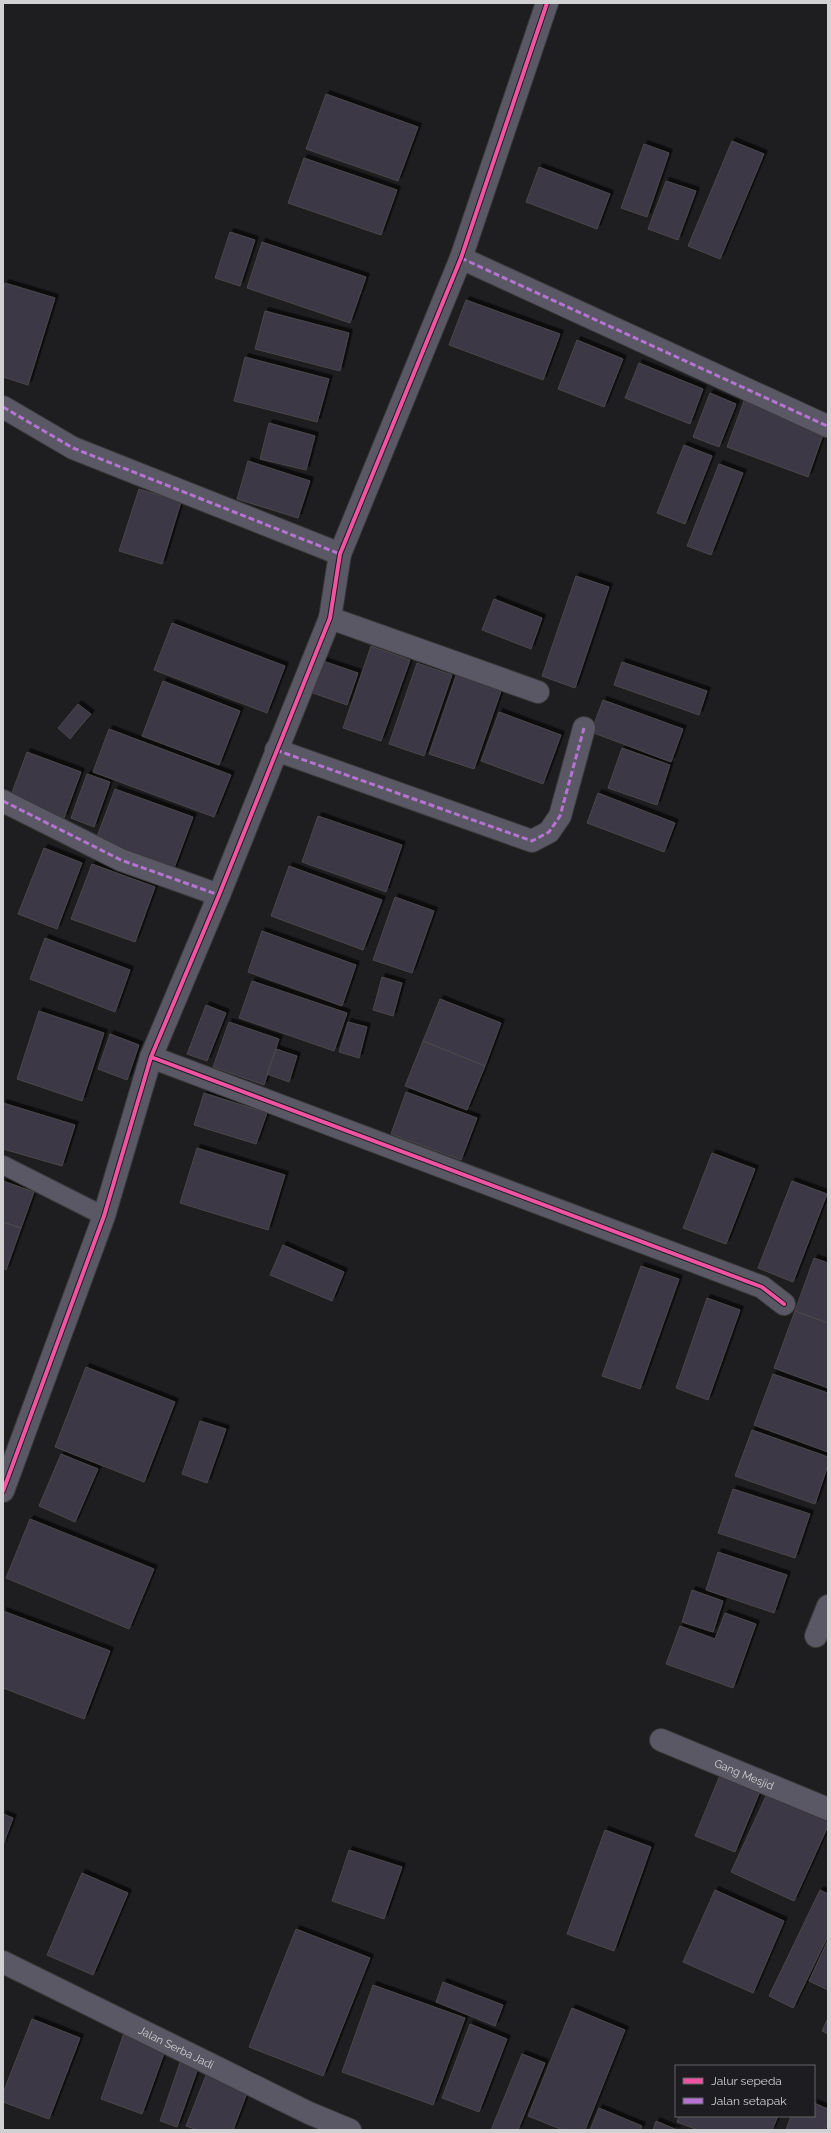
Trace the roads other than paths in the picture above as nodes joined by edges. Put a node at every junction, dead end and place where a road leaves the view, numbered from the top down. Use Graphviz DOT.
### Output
graph roads {
  1 [pos="547,3"];
  2 [pos="461,258"];
  3 [pos="3,407"];
  4 [pos="827,426"];
  5 [pos="340,554"];
  6 [pos="330,618"];
  7 [pos="538,692"];
  8 [pos="584,728"];
  9 [pos="276,750"];
  10 [pos="3,801"];
  11 [pos="219,895"];
  12 [pos="151,1057"];
  13 [pos="3,1165"];
  14 [pos="104,1216"];
  15 [pos="784,1304"];
  16 [pos="3,1491"];
  17 [pos="828,1606"];
  18 [pos="816,1636"];
  19 [pos="661,1740"];
  20 [pos="828,1809"];
  21 [pos="3,1962"];
  22 [pos="350,2130"];
  1 -- 2 [label="street"];
  2 -- 4 [label="street"];
  2 -- 5 [label="street"];
  3 -- 5 [label="street"];
  5 -- 6 [label="street"];
  6 -- 7 [label="street"];
  6 -- 9 [label="street"];
  8 -- 9 [label="street"];
  9 -- 11 [label="street"];
  10 -- 11 [label="street"];
  11 -- 12 [label="street"];
  12 -- 14 [label="street"];
  12 -- 15 [label="street"];
  13 -- 14 [label="lane"];
  14 -- 16 [label="street"];
  17 -- 18 [label="street"];
  19 -- 20 [label="street, Gang Mesjid"];
  21 -- 22 [label="street, Jalan Serba Jadi"];
}
